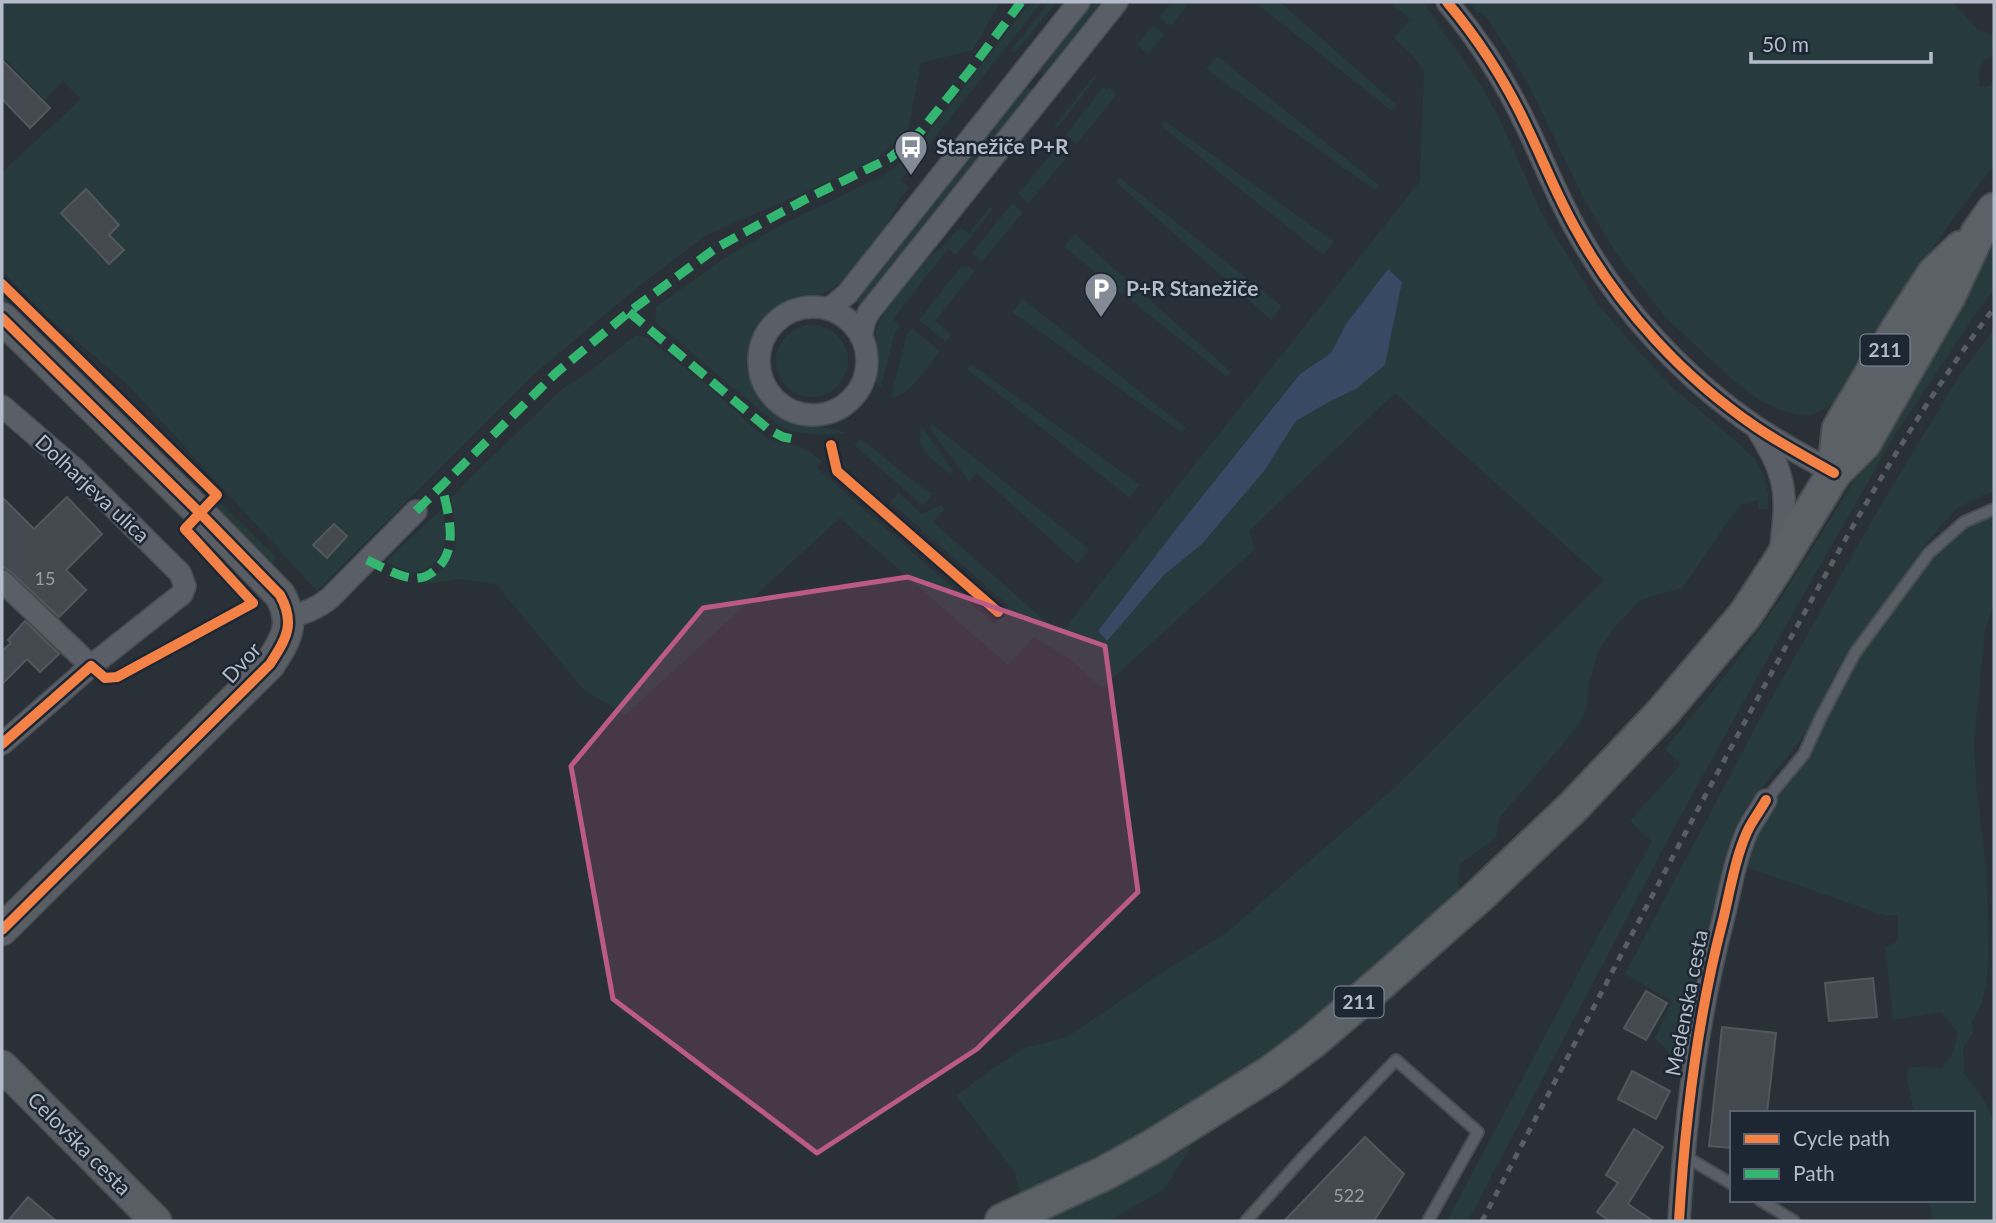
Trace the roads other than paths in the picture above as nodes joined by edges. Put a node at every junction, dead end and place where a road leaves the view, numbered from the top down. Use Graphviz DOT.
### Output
graph roads {
  1 [pos="1079,2"];
  2 [pos="1117,2"];
  3 [pos="1447,2"];
  4 [pos="1986,222"];
  5 [pos="829,309"];
  6 [pos="2,318"];
  7 [pos="861,337"];
  8 [pos="2,406"];
  9 [pos="1757,428"];
  10 [pos="1834,473"];
  11 [pos="1994,509"];
  12 [pos="416,511"];
  13 [pos="1779,563"];
  14 [pos="2,581"];
  15 [pos="288,617"];
  16 [pos="92,666"];
  17 [pos="2,744"];
  18 [pos="1766,800"];
  19 [pos="2,930"];
  20 [pos="2,1066"];
  21 [pos="1683,1155"];
  22 [pos="1730,1183"];
  23 [pos="1763,1202"];
  24 [pos="156,1221"];
  25 [pos="1002,1221"];
  26 [pos="1246,1221"];
  27 [pos="1428,1221"];
  28 [pos="1679,1221"];
  29 [pos="1794,1221"];
  1 -- 5 [label="street"];
  2 -- 7 [label="street"];
  3 -- 9 [label="street"];
  4 -- 10 [label="main road, 211"];
  5 -- 7 [label="street"];
  5 -- 7 [label="street"];
  6 -- 15 [label="street"];
  8 -- 16 [label="street, Dolharjeva ulica"];
  9 -- 10 [label="street"];
  9 -- 13 [label="street"];
  10 -- 13 [label="main road, 211"];
  11 -- 18 [label="lane, Medenska cesta"];
  12 -- 15 [label="street"];
  13 -- 25 [label="main road, 211"];
  14 -- 16 [label="street"];
  15 -- 19 [label="street, Dvor"];
  16 -- 17 [label="street"];
  18 -- 21 [label="street, Medenska cesta"];
  20 -- 24 [label="street, Celovška cesta"];
  21 -- 22 [label="lane"];
  21 -- 28 [label="street, Medenska cesta"];
  23 -- 29 [label="lane"];
  26 -- 27 [label="lane"];
}
